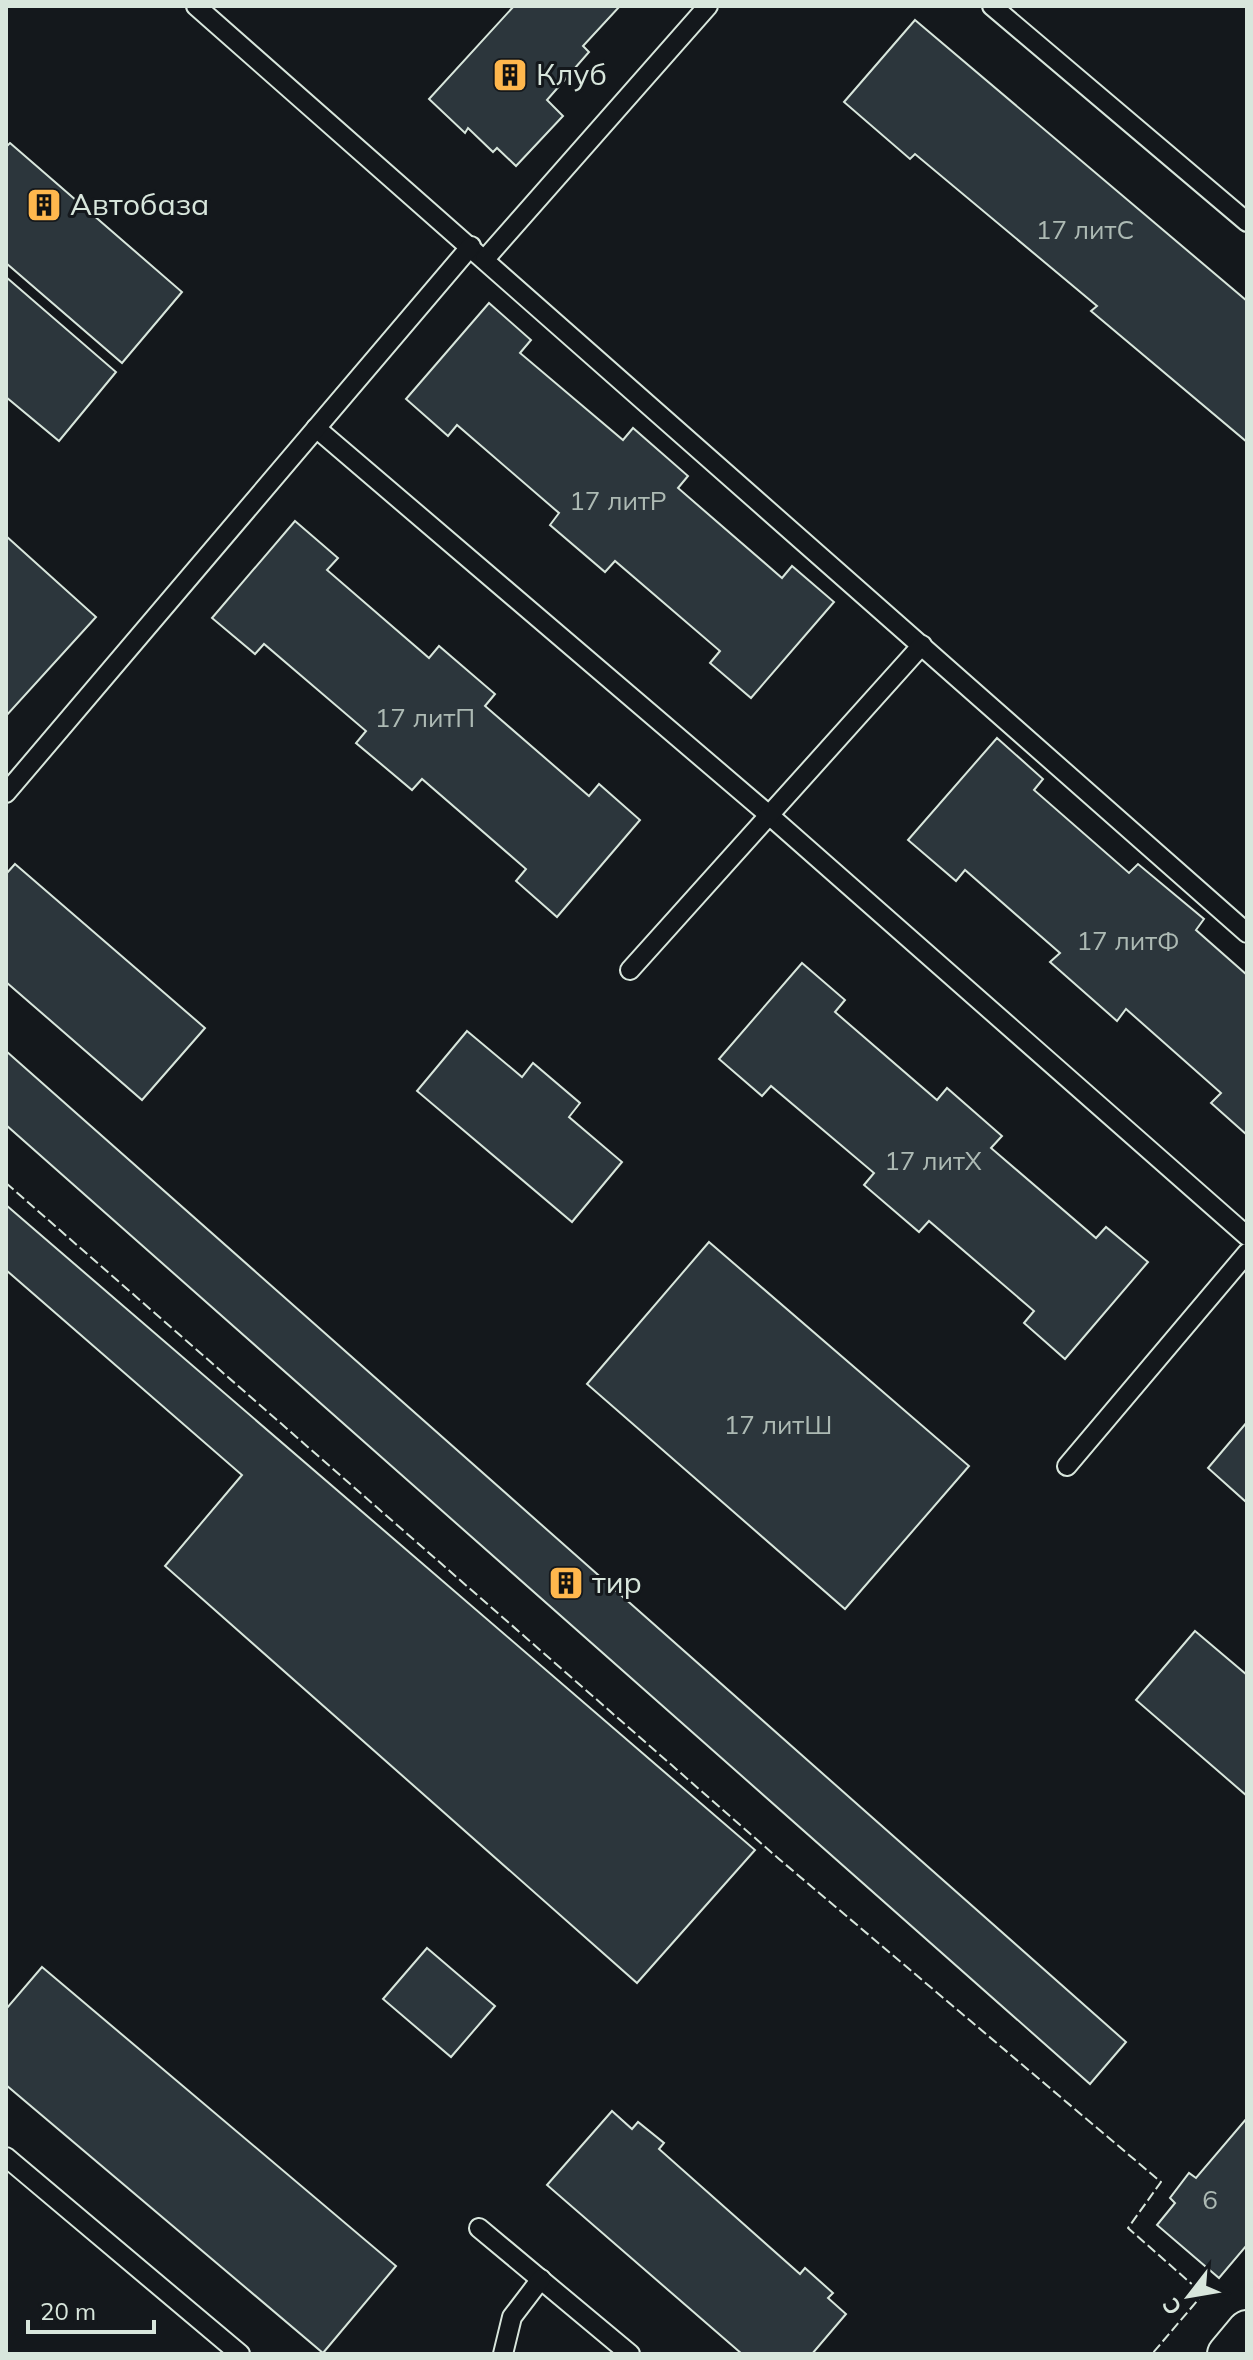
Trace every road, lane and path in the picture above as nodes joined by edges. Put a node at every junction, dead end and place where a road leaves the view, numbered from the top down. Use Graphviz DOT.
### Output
graph roads {
  1 [pos="196,6"];
  2 [pos="708,6"];
  3 [pos="992,6"];
  4 [pos="1247,222"];
  5 [pos="478,252"];
  6 [pos="316,428"];
  7 [pos="922,645"];
  8 [pos="6,793"];
  9 [pos="769,815"];
  10 [pos="1247,933"];
  11 [pos="630,970"];
  12 [pos="1247,1236"];
  13 [pos="1247,1253"];
  14 [pos="1067,1466"];
  15 [pos="6,2157"];
  16 [pos="479,2228"];
  17 [pos="541,2279"];
  18 [pos="1247,2330"];
  19 [pos="240,2354"];
  20 [pos="503,2354"];
  21 [pos="630,2354"];
  22 [pos="1227,2354"];
  1 -- 5 [label="lane"];
  2 -- 5 [label="lane"];
  3 -- 4 [label="lane"];
  5 -- 6 [label="lane"];
  5 -- 7 [label="lane"];
  6 -- 8 [label="lane"];
  6 -- 9 [label="lane"];
  7 -- 9 [label="lane"];
  7 -- 10 [label="lane"];
  9 -- 11 [label="lane"];
  9 -- 12 [label="lane"];
  13 -- 14 [label="lane"];
  15 -- 19 [label="lane"];
  16 -- 17 [label="lane"];
  17 -- 20 [label="lane"];
  17 -- 21 [label="lane"];
  18 -- 22 [label="street"];
}
